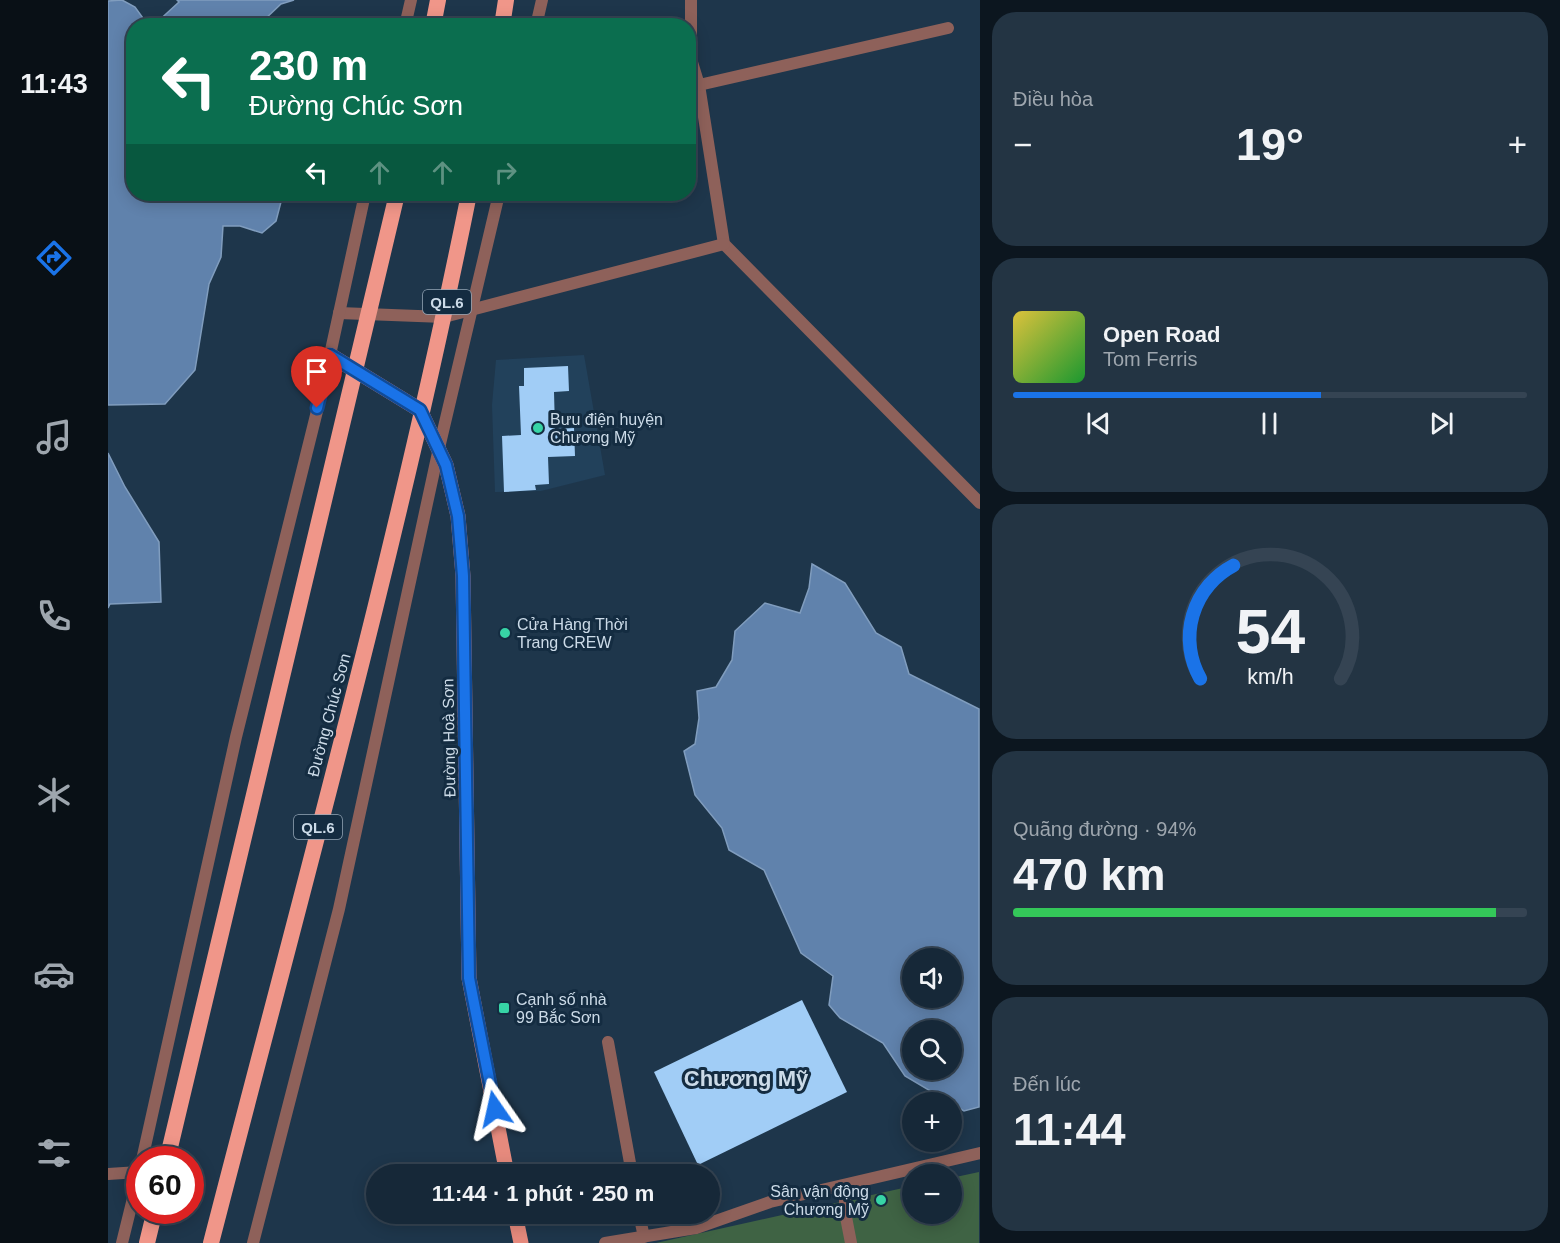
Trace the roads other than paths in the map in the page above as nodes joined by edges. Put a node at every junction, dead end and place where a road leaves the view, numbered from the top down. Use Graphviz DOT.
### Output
graph roads {
  1 [pos="411,0"];
  2 [pos="438,0"];
  3 [pos="507,0"];
  4 [pos="542,0"];
  5 [pos="691,0"];
  6 [pos="407,18"];
  7 [pos="435,18"];
  8 [pos="504,18"];
  9 [pos="538,18"];
  10 [pos="691,18"];
  11 [pos="948,28"];
  12 [pos="696,76"];
  13 [pos="699,86"];
  14 [pos="363,201"];
  15 [pos="395,201"];
  16 [pos="468,201"];
  17 [pos="497,201"];
  18 [pos="724,244"];
  19 [pos="473,309"];
  20 [pos="339,313"];
  21 [pos="369,314"];
  22 [pos="444,317"];
  23 [pos="330,355"];
  24 [pos="355,370"];
  25 [pos="420,410"];
  26 [pos="439,448"];
  27 [pos="980,503"];
  28 [pos="608,1042"];
  29 [pos="145,1146"];
  30 [pos="170,1146"];
  31 [pos="980,1153"];
  32 [pos="505,1164"];
  33 [pos="630,1164"];
  34 [pos="126,1172"];
  35 [pos="108,1174"];
  36 [pos="845,1185"];
  37 [pos="126,1224"];
  38 [pos="152,1224"];
  39 [pos="517,1224"];
  40 [pos="641,1224"];
  41 [pos="644,1237"];
  42 [pos="122,1243"];
  43 [pos="147,1243"];
  44 [pos="211,1243"];
  45 [pos="253,1243"];
  46 [pos="521,1243"];
  47 [pos="604,1243"];
  48 [pos="851,1243"];
  1 -- 6 [label="street"];
  2 -- 7 [label="highway"];
  3 -- 8 [label="highway"];
  4 -- 9 [label="street"];
  5 -- 10 [label="street"];
  11 -- 13 [label="street"];
  12 -- 13 [label="street"];
  13 -- 18 [label="street"];
  14 -- 20 [label="street"];
  15 -- 21 [label="highway"];
  16 -- 22 [label="highway, Đường Chúc Sơn / QL.6"];
  17 -- 19 [label="street"];
  18 -- 19 [label="street"];
  18 -- 27 [label="street"];
  19 -- 22 [label="street"];
  19 -- 26 [label="street"];
  20 -- 21 [label="street"];
  20 -- 23 [label="street"];
  21 -- 22 [label="street"];
  21 -- 24 [label="highway"];
  22 -- 25 [label="highway, Đường Chúc Sơn / QL.6"];
  23 -- 24 [label="main road"];
  23 -- 29 [label="street"];
  24 -- 25 [label="main road"];
  24 -- 30 [label="highway"];
  25 -- 26 [label="main road, Đường Hoà Sơn"];
  25 -- 44 [label="highway, Đường Chúc Sơn / QL.6"];
  26 -- 32 [label="main road, Đường Hoà Sơn"];
  26 -- 45 [label="street"];
  28 -- 33 [label="street"];
  31 -- 36 [label="street"];
  34 -- 35 [label="street"];
  36 -- 41 [label="street"];
  36 -- 48 [label="street"];
  37 -- 42 [label="street"];
  38 -- 43 [label="highway"];
  39 -- 46 [label="main road"];
  40 -- 41 [label="street"];
  41 -- 47 [label="street"];
}
